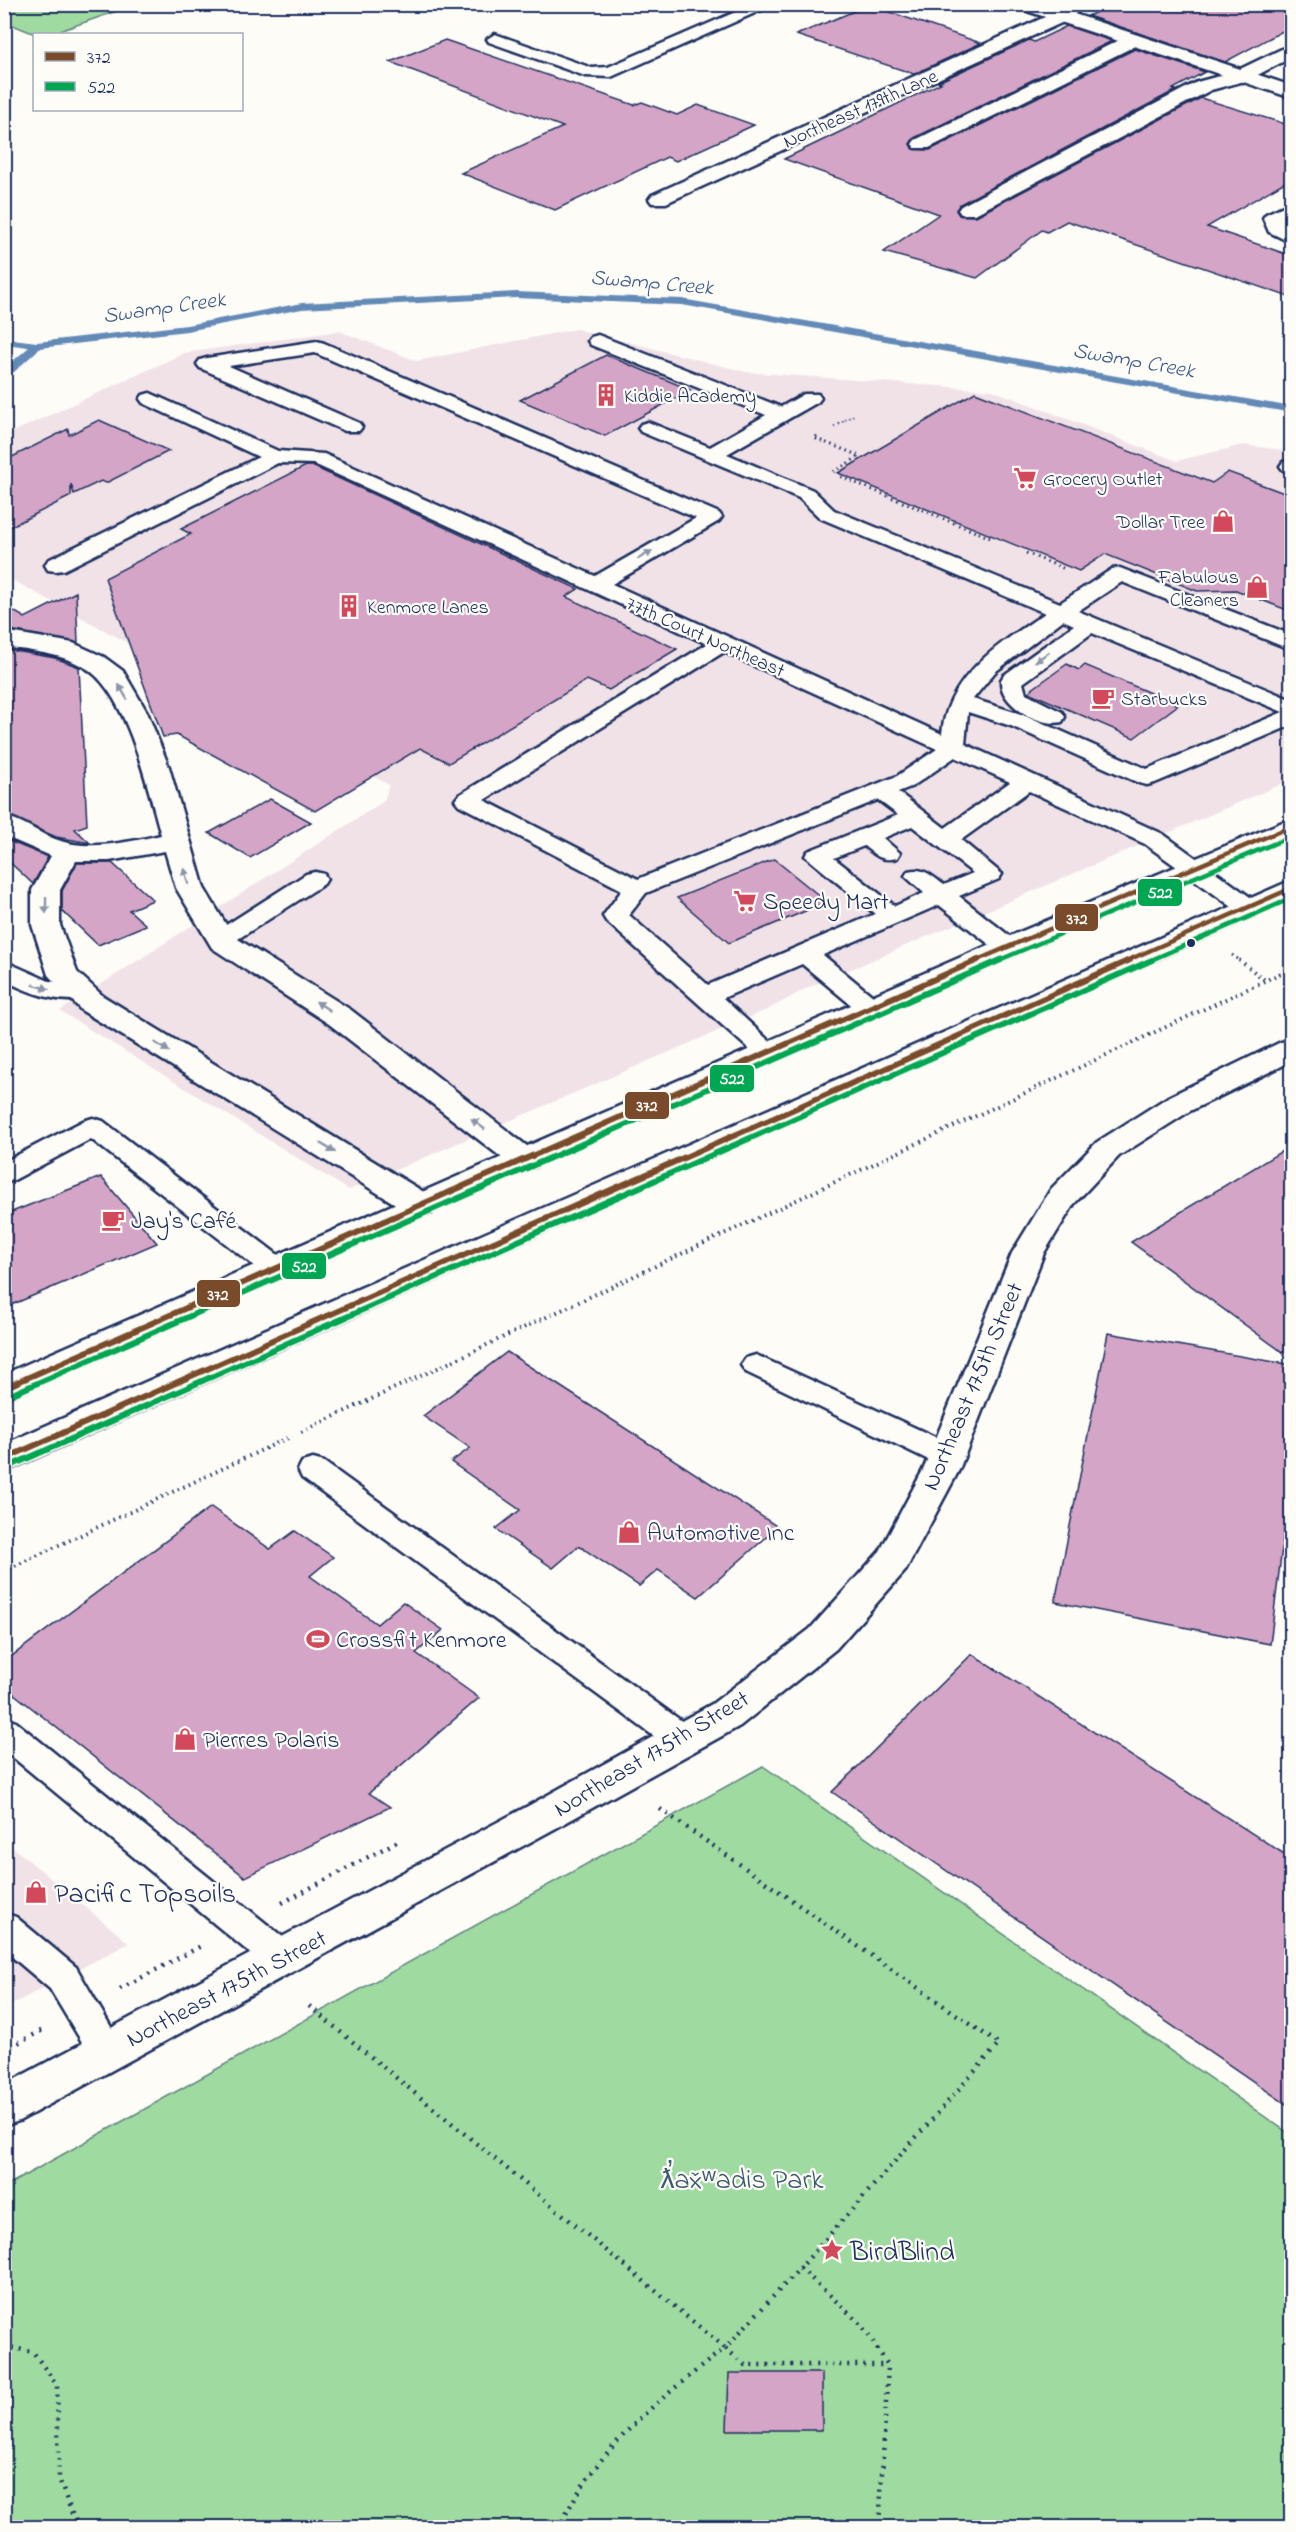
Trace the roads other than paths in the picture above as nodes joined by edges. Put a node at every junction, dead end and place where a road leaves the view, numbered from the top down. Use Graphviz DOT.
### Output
graph roads {
  1 [pos="768,4"];
  2 [pos="1024,4"];
  3 [pos="1070,10"];
  4 [pos="495,39"];
  5 [pos="1132,40"];
  6 [pos="1292,49"];
  7 [pos="1241,76"];
  8 [pos="1292,93"];
  9 [pos="922,144"];
  10 [pos="659,199"];
  11 [pos="1292,208"];
  12 [pos="968,210"];
  13 [pos="1292,237"];
  14 [pos="598,341"];
  15 [pos="811,398"];
  16 [pos="150,399"];
  17 [pos="782,414"];
  18 [pos="352,427"];
  19 [pos="648,428"];
  20 [pos="711,454"];
  21 [pos="275,457"];
  22 [pos="56,565"];
  23 [pos="595,585"];
  24 [pos="1063,612"];
  25 [pos="1090,624"];
  26 [pos="4,639"];
  27 [pos="1291,642"];
  28 [pos="723,643"];
  29 [pos="961,702"];
  30 [pos="1292,708"];
  31 [pos="1292,717"];
  32 [pos="953,748"];
  33 [pos="1171,768"];
  34 [pos="1027,781"];
  35 [pos="880,790"];
  36 [pos="914,817"];
  37 [pos="4,824"];
  38 [pos="1292,826"];
  39 [pos="866,836"];
  40 [pos="945,840"];
  41 [pos="176,841"];
  42 [pos="67,852"];
  43 [pos="888,853"];
  44 [pos="1193,867"];
  45 [pos="917,876"];
  46 [pos="315,879"];
  47 [pos="637,888"];
  48 [pos="1292,888"];
  49 [pos="942,895"];
  50 [pos="1248,907"];
  51 [pos="892,916"];
  52 [pos="221,939"];
  53 [pos="1008,947"];
  54 [pos="805,953"];
  55 [pos="4,969"];
  56 [pos="81,992"];
  57 [pos="705,996"];
  58 [pos="871,1008"];
  59 [pos="1292,1049"];
  60 [pos="768,1052"];
  61 [pos="525,1160"];
  62 [pos="4,1174"];
  63 [pos="421,1205"];
  64 [pos="276,1268"];
  65 [pos="756,1365"];
  66 [pos="4,1388"];
  67 [pos="946,1455"];
  68 [pos="4,1459"];
  69 [pos="313,1470"];
  70 [pos="4,1731"];
  71 [pos="682,1739"];
  72 [pos="4,1928"];
  73 [pos="281,1957"];
  74 [pos="107,2051"];
  75 [pos="4,2107"];
  1 -- 4 [label="lane"];
  2 -- 3 [label="street"];
  3 -- 5 [label="street"];
  3 -- 10 [label="street, Northeast 179th Lane"];
  5 -- 7 [label="street"];
  5 -- 9 [label="street"];
  6 -- 7 [label="street"];
  7 -- 8 [label="street"];
  7 -- 12 [label="street"];
  11 -- 13 [label="street"];
  14 -- 17 [label="lane"];
  15 -- 17 [label="lane"];
  16 -- 21 [label="lane, 77th Court Northeast"];
  17 -- 20 [label="lane"];
  23 -- 18 [label="lane, one-way"];
  19 -- 20 [label="lane"];
  20 -- 24 [label="lane"];
  21 -- 22 [label="lane"];
  21 -- 23 [label="lane, 77th Court Northeast"];
  23 -- 28 [label="lane, 77th Court Northeast"];
  24 -- 25 [label="lane"];
  24 -- 27 [label="lane"];
  24 -- 29 [label="lane"];
  25 -- 30 [label="lane"];
  25 -- 33 [label="lane, one-way"];
  41 -- 26 [label="street, one-way"];
  28 -- 32 [label="lane, 77th Court Northeast"];
  28 -- 47 [label="lane"];
  29 -- 32 [label="lane"];
  29 -- 33 [label="lane"];
  31 -- 33 [label="lane"];
  32 -- 34 [label="lane, 77th Court Northeast"];
  32 -- 35 [label="lane"];
  34 -- 40 [label="lane"];
  34 -- 44 [label="lane, 77th Court Northeast"];
  35 -- 36 [label="lane"];
  35 -- 47 [label="lane"];
  36 -- 39 [label="lane"];
  36 -- 40 [label="lane"];
  37 -- 42 [label="street"];
  38 -- 44 [label="street"];
  39 -- 43 [label="lane"];
  39 -- 51 [label="lane"];
  40 -- 49 [label="lane"];
  41 -- 42 [label="street"];
  52 -- 41 [label="street, one-way"];
  42 -- 56 [label="street, one-way"];
  44 -- 50 [label="lane, 77th Court Northeast"];
  44 -- 53 [label="street"];
  45 -- 49 [label="lane"];
  46 -- 52 [label="lane"];
  47 -- 57 [label="lane"];
  48 -- 50 [label="street"];
  49 -- 51 [label="lane"];
  49 -- 53 [label="lane"];
  50 -- 68 [label="street"];
  51 -- 54 [label="lane"];
  61 -- 52 [label="street, one-way"];
  53 -- 58 [label="street"];
  54 -- 57 [label="lane"];
  54 -- 58 [label="lane"];
  55 -- 56 [label="lane, one-way"];
  56 -- 63 [label="street, one-way"];
  57 -- 60 [label="lane"];
  58 -- 60 [label="street"];
  59 -- 67 [label="street, Northeast 175th Street"];
  60 -- 61 [label="street"];
  61 -- 63 [label="street"];
  62 -- 64 [label="lane"];
  63 -- 64 [label="street"];
  64 -- 66 [label="street"];
  65 -- 67 [label="lane"];
  67 -- 71 [label="street, Northeast 175th Street"];
  69 -- 71 [label="lane"];
  70 -- 73 [label="lane"];
  71 -- 73 [label="street, Northeast 175th Street"];
  72 -- 74 [label="lane"];
  73 -- 74 [label="street, Northeast 175th Street"];
  74 -- 75 [label="street, Northeast 175th Street"];
}
